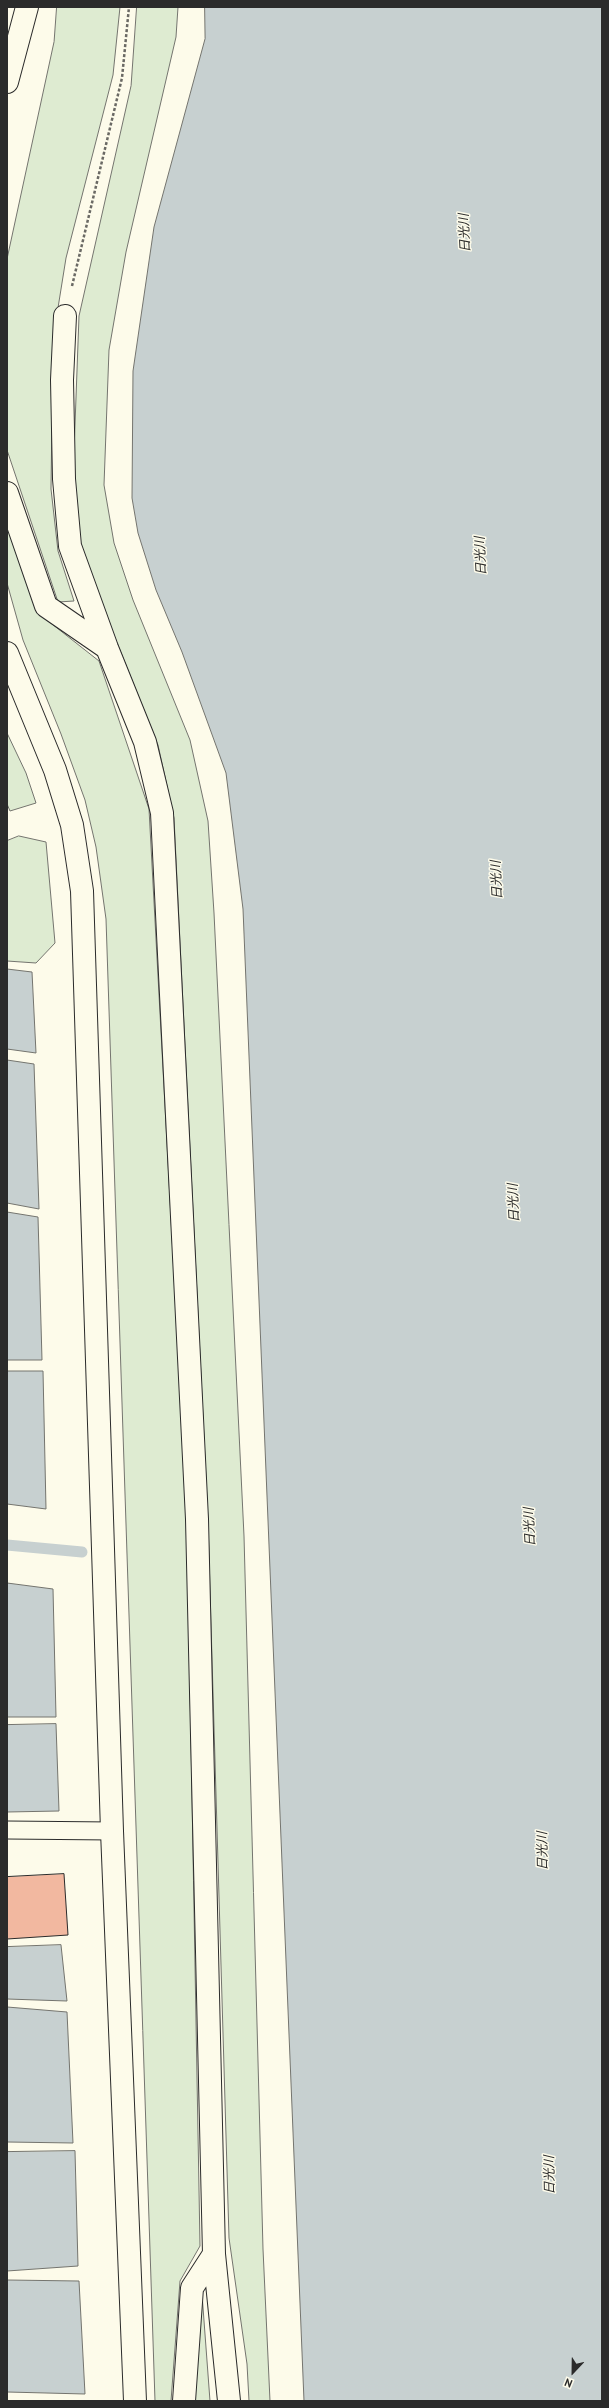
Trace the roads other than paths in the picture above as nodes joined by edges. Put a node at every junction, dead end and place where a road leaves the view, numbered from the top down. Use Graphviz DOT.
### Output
graph roads {
  1 [pos="27,7"];
  2 [pos="8,78"];
  3 [pos="65,316"];
  4 [pos="7,493"];
  5 [pos="107,648"];
  6 [pos="7,653"];
  7 [pos="7,1830"];
  8 [pos="112,1832"];
  9 [pos="214,2254"];
  10 [pos="135,2401"];
  11 [pos="184,2401"];
  12 [pos="229,2401"];
  1 -- 2 [label="street"];
  3 -- 5 [label="street"];
  4 -- 5 [label="street"];
  5 -- 9 [label="street"];
  6 -- 8 [label="street"];
  7 -- 8 [label="lane"];
  8 -- 10 [label="street"];
  9 -- 11 [label="street"];
  9 -- 12 [label="street"];
}
